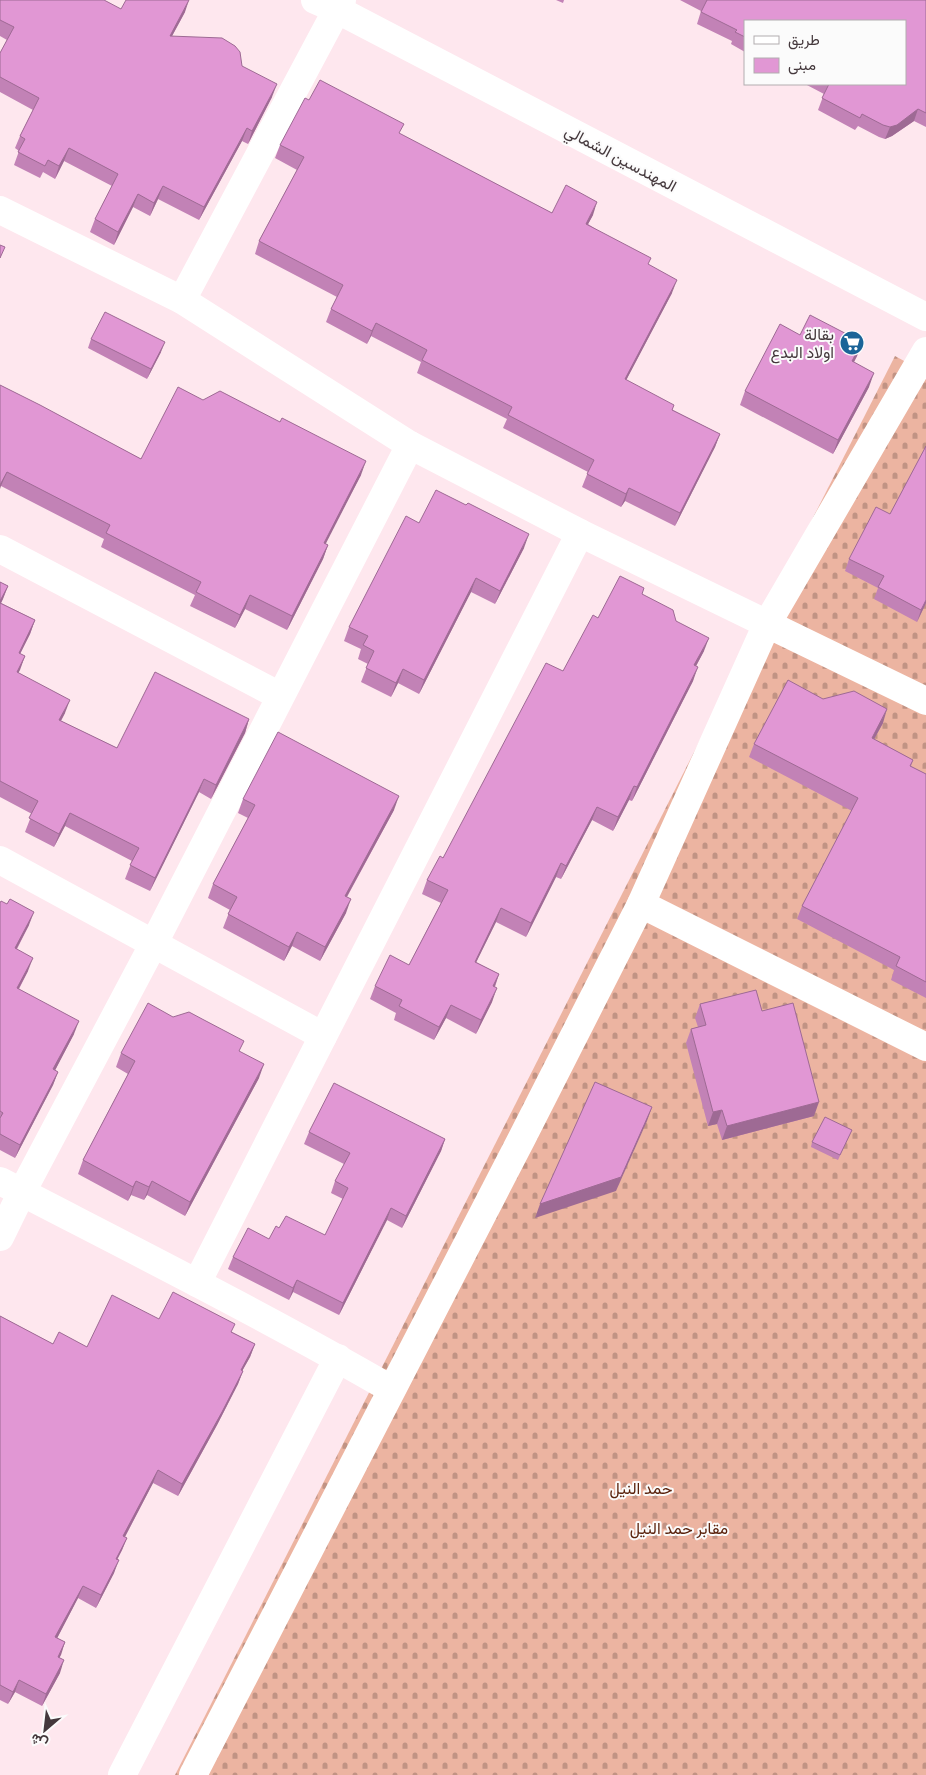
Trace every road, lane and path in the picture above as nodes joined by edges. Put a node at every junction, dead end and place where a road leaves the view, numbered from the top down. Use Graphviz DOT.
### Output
graph roads {
  1 [pos="332,3"];
  2 [pos="0,210"];
  3 [pos="182,300"];
  4 [pos="926,318"];
  5 [pos="926,351"];
  6 [pos="410,445"];
  7 [pos="580,533"];
  8 [pos="0,549"];
  9 [pos="767,624"];
  10 [pos="280,696"];
  11 [pos="926,701"];
  12 [pos="0,860"];
  13 [pos="641,904"];
  14 [pos="154,943"];
  15 [pos="323,1036"];
  16 [pos="926,1047"];
  17 [pos="11,1186"];
  18 [pos="0,1237"];
  19 [pos="197,1283"];
  20 [pos="338,1358"];
  21 [pos="392,1389"];
  22 [pos="122,1775"];
  23 [pos="193,1775"];
  1 -- 3 [label="street"];
  1 -- 4 [label="street, المهندسين الشمالي"];
  2 -- 3 [label="street"];
  3 -- 6 [label="street"];
  5 -- 9 [label="street"];
  6 -- 7 [label="street"];
  6 -- 10 [label="street"];
  7 -- 9 [label="street"];
  7 -- 15 [label="street"];
  8 -- 10 [label="street"];
  9 -- 11 [label="street"];
  9 -- 13 [label="street"];
  10 -- 14 [label="street"];
  12 -- 14 [label="street"];
  13 -- 16 [label="street"];
  13 -- 21 [label="street"];
  14 -- 15 [label="street"];
  14 -- 17 [label="street"];
  15 -- 19 [label="street"];
  17 -- 18 [label="street"];
  17 -- 19 [label="street"];
  19 -- 20 [label="street"];
  20 -- 21 [label="street"];
  20 -- 22 [label="street"];
  21 -- 23 [label="street"];
}
